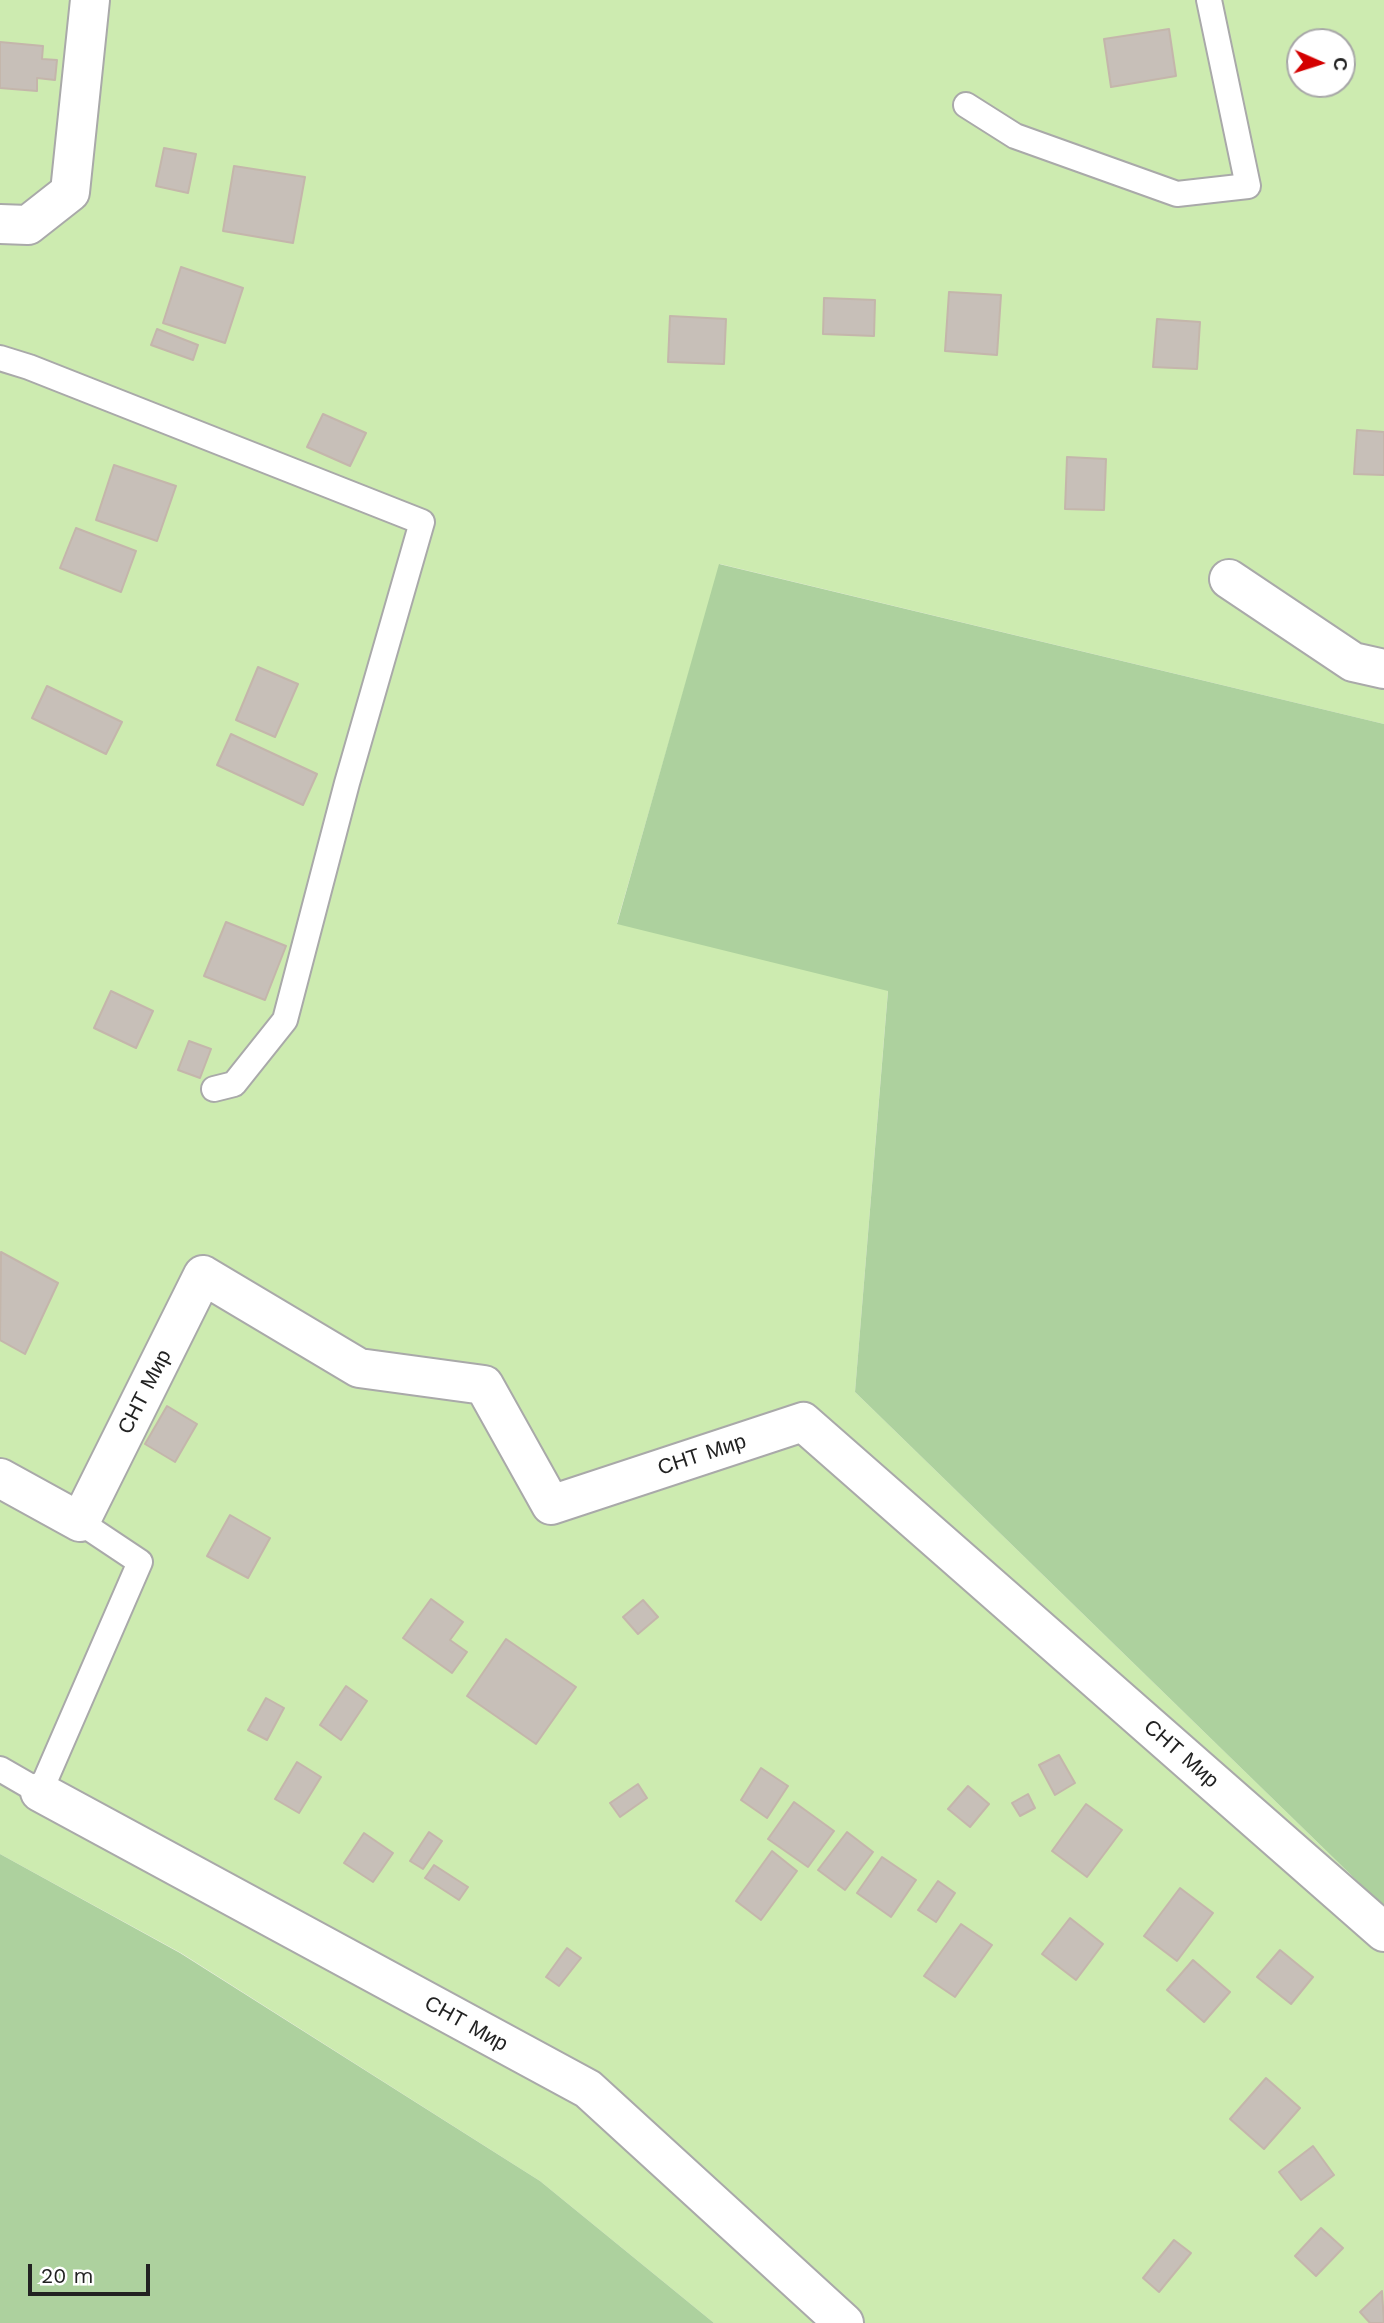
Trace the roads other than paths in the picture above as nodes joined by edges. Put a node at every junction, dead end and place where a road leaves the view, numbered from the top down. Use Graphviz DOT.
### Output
graph roads {
  1 [pos="90,0"];
  2 [pos="1209,0"];
  3 [pos="966,105"];
  4 [pos="0,224"];
  5 [pos="0,358"];
  6 [pos="1229,579"];
  7 [pos="1384,669"];
  8 [pos="214,1089"];
  9 [pos="0,1478"];
  10 [pos="80,1521"];
  11 [pos="0,1769"];
  12 [pos="40,1792"];
  13 [pos="1384,1932"];
  14 [pos="844,2323"];
  1 -- 4 [label="street"];
  2 -- 3 [label="lane"];
  5 -- 8 [label="lane"];
  6 -- 7 [label="street"];
  9 -- 10 [label="street"];
  10 -- 12 [label="lane"];
  10 -- 13 [label="street, СНТ Мир"];
  11 -- 12 [label="lane"];
  12 -- 14 [label="street, СНТ Мир"];
}
